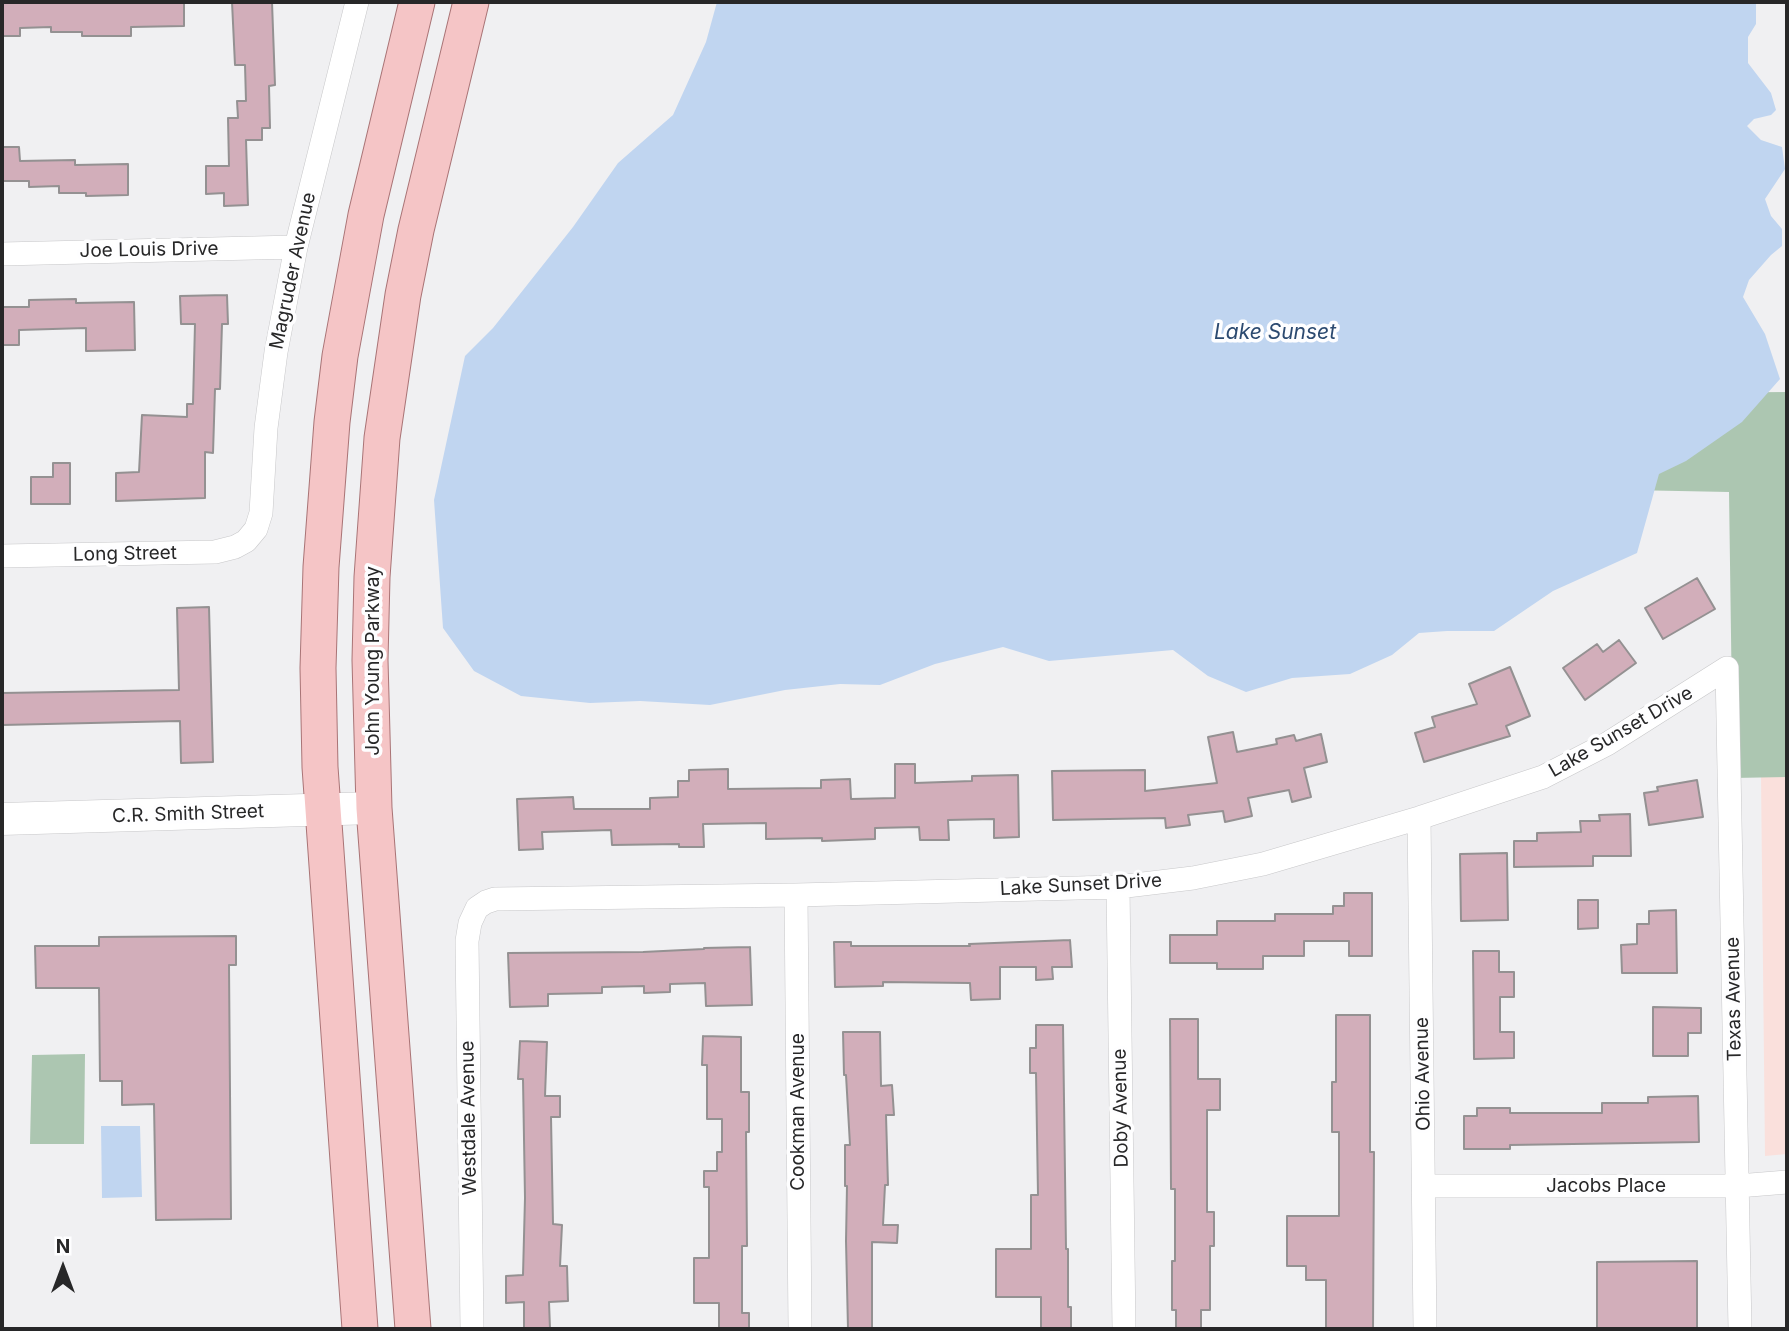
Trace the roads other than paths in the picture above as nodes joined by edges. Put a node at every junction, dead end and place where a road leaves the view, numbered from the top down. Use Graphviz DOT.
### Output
graph roads {
  1 [pos="357,2"];
  2 [pos="416,2"];
  3 [pos="471,2"];
  4 [pos="296,247"];
  5 [pos="2,254"];
  6 [pos="246,541"];
  7 [pos="2,556"];
  8 [pos="1727,668"];
  9 [pos="374,808"];
  10 [pos="323,810"];
  11 [pos="1419,818"];
  12 [pos="2,819"];
  13 [pos="1118,887"];
  14 [pos="796,895"];
  15 [pos="477,908"];
  16 [pos="1787,1182"];
  17 [pos="1424,1186"];
  18 [pos="1738,1186"];
  19 [pos="360,1329"];
  20 [pos="413,1329"];
  21 [pos="472,1329"];
  22 [pos="800,1329"];
  23 [pos="1125,1329"];
  24 [pos="1425,1329"];
  25 [pos="1740,1329"];
  1 -- 4 [label="street, Magruder Avenue"];
  2 -- 10 [label="main road"];
  3 -- 9 [label="main road, John Young Parkway"];
  4 -- 5 [label="street, Joe Louis Drive"];
  4 -- 6 [label="street, Magruder Avenue"];
  6 -- 7 [label="street, Long Street"];
  8 -- 11 [label="street, Lake Sunset Drive"];
  8 -- 18 [label="street, Texas Avenue"];
  9 -- 10 [label="street, C.R. Smith Street"];
  9 -- 20 [label="main road, John Young Parkway"];
  10 -- 12 [label="street, C.R. Smith Street"];
  10 -- 19 [label="main road"];
  11 -- 13 [label="street, Lake Sunset Drive"];
  11 -- 17 [label="street, Ohio Avenue"];
  13 -- 14 [label="street, Lake Sunset Drive"];
  13 -- 23 [label="street, Doby Avenue"];
  14 -- 15 [label="street, Lake Sunset Drive"];
  14 -- 22 [label="street, Cookman Avenue"];
  15 -- 21 [label="street, Westdale Avenue"];
  16 -- 18 [label="street, Jacobs Place"];
  17 -- 18 [label="street, Jacobs Place"];
  17 -- 24 [label="street, Ohio Avenue"];
  18 -- 25 [label="street, Texas Avenue"];
}
